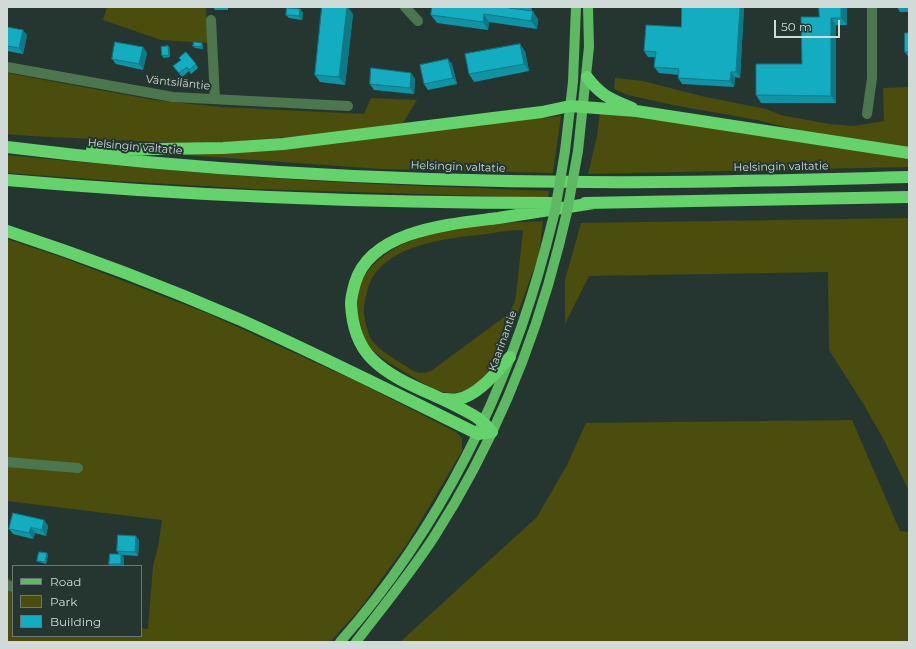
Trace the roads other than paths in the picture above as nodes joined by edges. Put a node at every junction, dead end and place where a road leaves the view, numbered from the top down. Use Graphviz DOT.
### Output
graph roads {
  1 [pos="405,7"];
  2 [pos="576,7"];
  3 [pos="588,7"];
  4 [pos="872,7"];
  5 [pos="211,20"];
  6 [pos="418,21"];
  7 [pos="7,67"];
  8 [pos="587,77"];
  9 [pos="215,99"];
  10 [pos="348,106"];
  11 [pos="570,106"];
  12 [pos="584,107"];
  13 [pos="636,111"];
  14 [pos="867,114"];
  15 [pos="7,147"];
  16 [pos="35,151"];
  17 [pos="909,153"];
  18 [pos="909,177"];
  19 [pos="7,180"];
  20 [pos="909,197"];
  21 [pos="594,203"];
  22 [pos="7,231"];
  23 [pos="510,357"];
  24 [pos="442,399"];
  25 [pos="484,421"];
  26 [pos="492,432"];
  27 [pos="478,434"];
  28 [pos="7,462"];
  29 [pos="78,468"];
  30 [pos="340,642"];
  31 [pos="356,642"];
  1 -- 6 [label="street"];
  2 -- 11 [label="main road, Kaarinantie"];
  3 -- 8 [label="main road"];
  4 -- 14 [label="street"];
  5 -- 9 [label="street"];
  7 -- 9 [label="street, Väntsiläntie"];
  8 -- 12 [label="main road"];
  8 -- 13 [label="highway"];
  9 -- 10 [label="street, Väntsiläntie"];
  11 -- 12 [label="highway"];
  11 -- 16 [label="highway"];
  11 -- 23 [label="main road, Kaarinantie, bridge"];
  12 -- 13 [label="highway"];
  12 -- 26 [label="main road, bridge"];
  13 -- 17 [label="highway"];
  15 -- 16 [label="highway, Helsingin valtatie"];
  16 -- 18 [label="highway, Helsingin valtatie"];
  19 -- 21 [label="highway"];
  20 -- 21 [label="highway"];
  21 -- 24 [label="highway"];
  22 -- 27 [label="highway"];
  23 -- 24 [label="highway"];
  23 -- 25 [label="main road, Kaarinantie"];
  24 -- 25 [label="highway"];
  25 -- 26 [label="highway"];
  25 -- 27 [label="main road, Kaarinantie"];
  26 -- 27 [label="highway"];
  26 -- 31 [label="main road"];
  27 -- 30 [label="main road, Kaarinantie"];
  28 -- 29 [label="street"];
}
